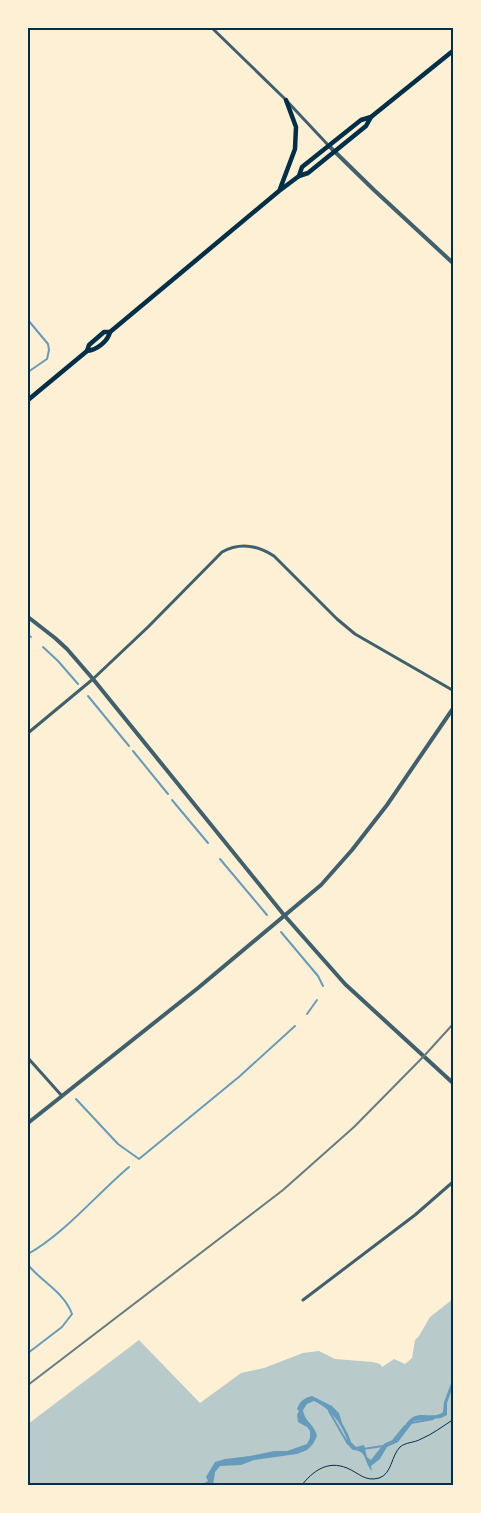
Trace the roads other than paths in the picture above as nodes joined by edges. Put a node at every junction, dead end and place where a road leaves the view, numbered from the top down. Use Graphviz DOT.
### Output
graph roads {
  1 [pos="212,28"];
  2 [pos="454,50"];
  3 [pos="286,100"];
  4 [pos="371,117"];
  5 [pos="329,146"];
  6 [pos="334,152"];
  7 [pos="299,176"];
  8 [pos="279,191"];
  9 [pos="454,264"];
  10 [pos="28,400"];
  11 [pos="28,617"];
  12 [pos="93,679"];
  13 [pos="454,691"];
  14 [pos="454,707"];
  15 [pos="28,733"];
  16 [pos="284,915"];
  17 [pos="28,1058"];
  18 [pos="454,1084"];
  19 [pos="62,1096"];
  20 [pos="28,1124"];
  21 [pos="454,1181"];
  22 [pos="303,1300"];
  1 -- 3 [label="street"];
  2 -- 4 [label="main road"];
  3 -- 5 [label="street"];
  3 -- 8 [label="main road"];
  4 -- 5 [label="main road"];
  4 -- 6 [label="main road"];
  5 -- 6 [label="street"];
  5 -- 7 [label="main road"];
  6 -- 7 [label="main road"];
  6 -- 9 [label="street"];
  7 -- 8 [label="main road"];
  8 -- 10 [label="main road"];
  11 -- 12 [label="street"];
  12 -- 13 [label="street"];
  12 -- 15 [label="street"];
  12 -- 16 [label="street"];
  14 -- 16 [label="street"];
  16 -- 18 [label="street"];
  16 -- 19 [label="street"];
  17 -- 19 [label="street"];
  19 -- 20 [label="street"];
  21 -- 22 [label="street"];
}
